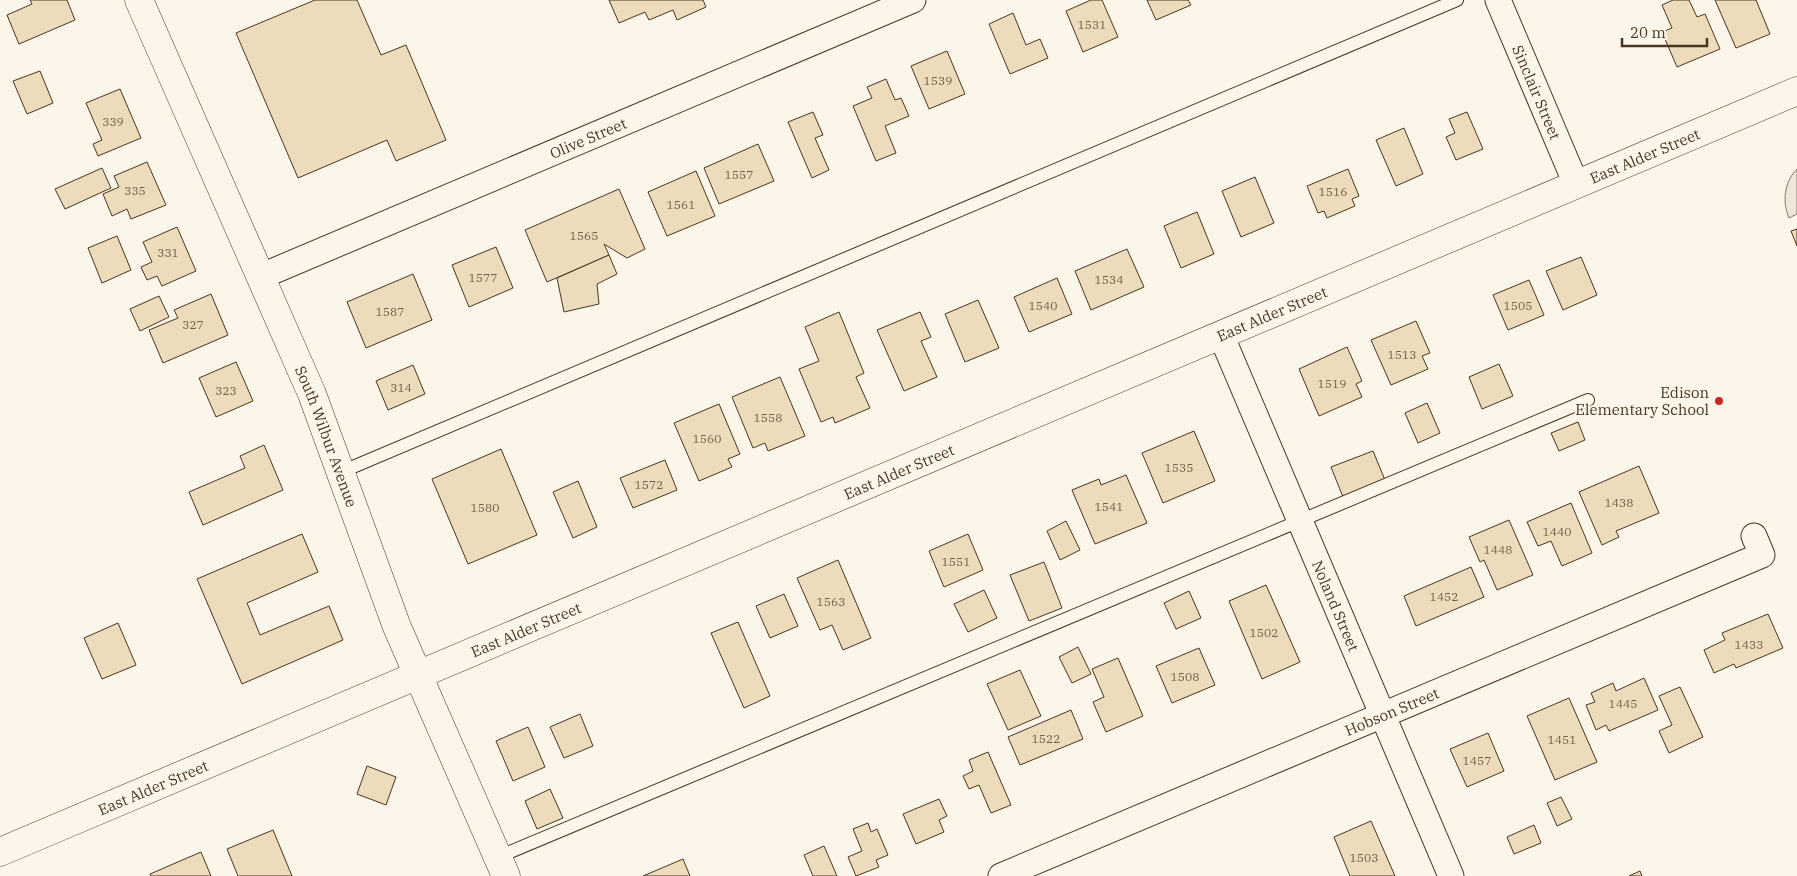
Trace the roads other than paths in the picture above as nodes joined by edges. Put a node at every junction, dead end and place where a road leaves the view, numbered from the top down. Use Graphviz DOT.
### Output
graph roads {
  1 [pos="139,0"];
  2 [pos="913,0"];
  3 [pos="1456,0"];
  4 [pos="1498,0"];
  5 [pos="1797,91"];
  6 [pos="1576,184"];
  7 [pos="262,276"];
  8 [pos="1221,335"];
  9 [pos="1588,400"];
  10 [pos="341,472"];
  11 [pos="1300,520"];
  12 [pos="1754,536"];
  13 [pos="418,676"];
  14 [pos="1382,714"];
  15 [pos="0,852"];
  16 [pos="502,867"];
  17 [pos="1001,876"];
  18 [pos="1451,876"];
  1 -- 7 [label="main road, South Wilbur Avenue"];
  2 -- 7 [label="street, Olive Street"];
  3 -- 10 [label="lane"];
  4 -- 6 [label="street, Sinclair Street"];
  5 -- 6 [label="main road, East Alder Street"];
  6 -- 8 [label="main road, East Alder Street"];
  7 -- 10 [label="main road, South Wilbur Avenue"];
  8 -- 11 [label="street, Noland Street"];
  8 -- 13 [label="main road, East Alder Street"];
  9 -- 11 [label="lane"];
  10 -- 13 [label="main road, South Wilbur Avenue"];
  11 -- 14 [label="street, Noland Street"];
  11 -- 16 [label="lane"];
  12 -- 14 [label="street, Hobson Street"];
  13 -- 15 [label="main road, East Alder Street"];
  13 -- 16 [label="main road, South Wilbur Avenue"];
  14 -- 17 [label="street, Hobson Street"];
  14 -- 18 [label="street, Noland Street"];
}
